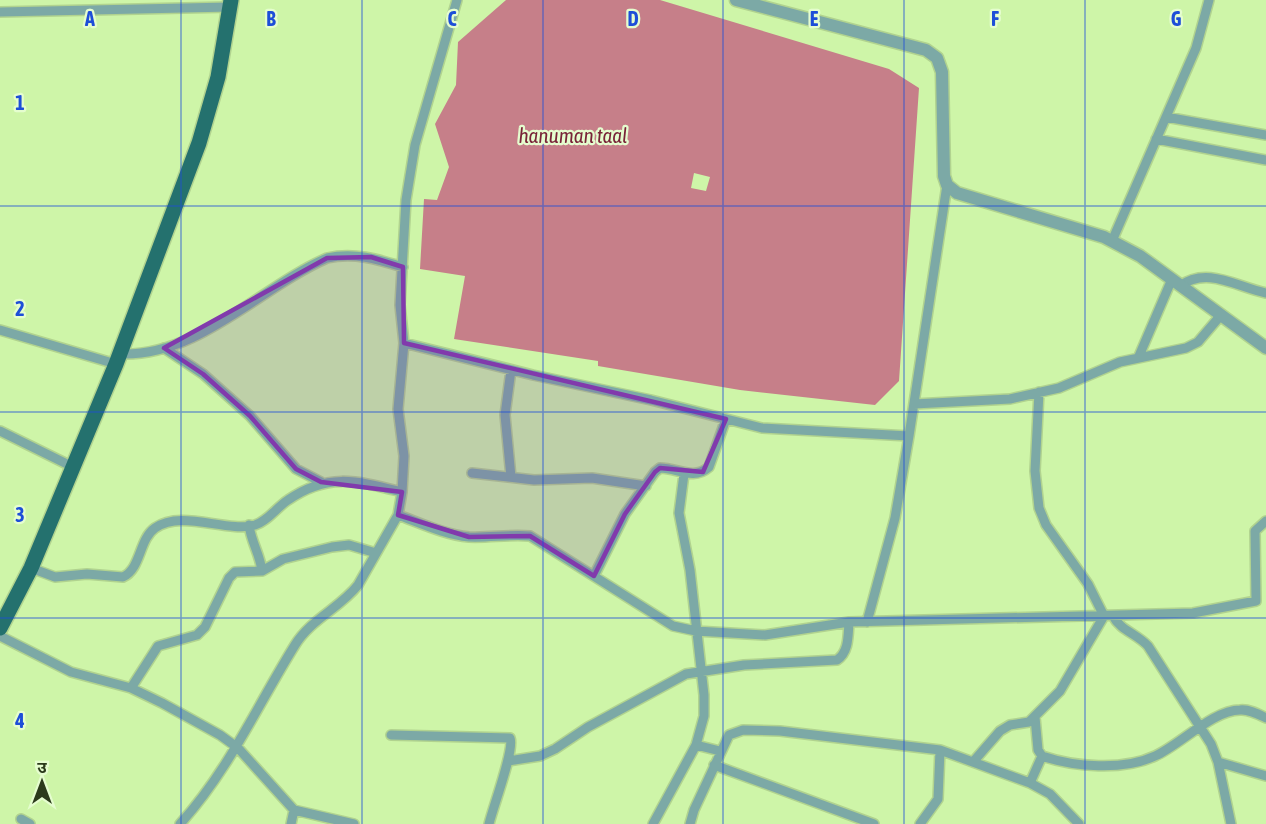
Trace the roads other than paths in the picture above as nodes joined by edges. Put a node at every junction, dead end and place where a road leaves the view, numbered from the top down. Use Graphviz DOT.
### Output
graph roads {
  1 [pos="458,0"];
  2 [pos="736,0"];
  3 [pos="1209,0"];
  4 [pos="756,3"];
  5 [pos="231,4"];
  6 [pos="0,12"];
  7 [pos="1166,117"];
  8 [pos="1266,135"];
  9 [pos="1156,139"];
  10 [pos="1266,160"];
  11 [pos="947,185"];
  12 [pos="1112,241"];
  13 [pos="403,267"];
  14 [pos="1174,281"];
  15 [pos="1266,293"];
  16 [pos="1221,315"];
  17 [pos="0,330"];
  18 [pos="404,343"];
  19 [pos="164,348"];
  20 [pos="1266,348"];
  21 [pos="1139,356"];
  22 [pos="118,359"];
  23 [pos="511,370"];
  24 [pos="1039,392"];
  25 [pos="914,404"];
  26 [pos="726,419"];
  27 [pos="0,431"];
  28 [pos="909,436"];
  29 [pos="71,466"];
  30 [pos="472,473"];
  31 [pos="684,474"];
  32 [pos="511,477"];
  33 [pos="321,482"];
  34 [pos="646,486"];
  35 [pos="402,492"];
  36 [pos="398,515"];
  37 [pos="1266,521"];
  38 [pos="249,525"];
  39 [pos="376,553"];
  40 [pos="31,568"];
  41 [pos="262,571"];
  42 [pos="594,576"];
  43 [pos="1256,601"];
  44 [pos="1266,601"];
  45 [pos="1108,616"];
  46 [pos="867,621"];
  47 [pos="849,622"];
  48 [pos="0,628"];
  49 [pos="696,631"];
  50 [pos="0,636"];
  51 [pos="702,670"];
  52 [pos="131,688"];
  53 [pos="1035,717"];
  54 [pos="1266,718"];
  55 [pos="1201,728"];
  56 [pos="391,735"];
  57 [pos="696,746"];
  58 [pos="238,748"];
  59 [pos="940,750"];
  60 [pos="720,751"];
  61 [pos="1041,756"];
  62 [pos="508,760"];
  63 [pos="973,762"];
  64 [pos="1218,762"];
  65 [pos="714,765"];
  66 [pos="1266,776"];
  67 [pos="1030,783"];
  68 [pos="294,810"];
  69 [pos="180,824"];
  70 [pos="291,824"];
  71 [pos="354,824"];
  72 [pos="489,824"];
  73 [pos="653,824"];
  74 [pos="690,824"];
  75 [pos="874,824"];
  76 [pos="920,824"];
  77 [pos="1079,824"];
  78 [pos="1231,824"];
  1 -- 13 [label="street"];
  2 -- 4 [label="street"];
  3 -- 7 [label="street"];
  4 -- 11 [label="street"];
  5 -- 6 [label="street"];
  5 -- 22 [label="main road"];
  7 -- 8 [label="street"];
  7 -- 9 [label="street"];
  9 -- 10 [label="street"];
  9 -- 12 [label="street"];
  11 -- 12 [label="street"];
  11 -- 25 [label="street"];
  12 -- 14 [label="street"];
  13 -- 18 [label="street"];
  13 -- 19 [label="street"];
  14 -- 15 [label="street"];
  14 -- 16 [label="street"];
  14 -- 21 [label="street"];
  16 -- 20 [label="street"];
  16 -- 21 [label="street"];
  17 -- 22 [label="street"];
  18 -- 23 [label="street"];
  18 -- 35 [label="street"];
  19 -- 22 [label="street"];
  19 -- 33 [label="street"];
  21 -- 24 [label="street"];
  22 -- 29 [label="main road"];
  23 -- 26 [label="street"];
  23 -- 32 [label="street"];
  24 -- 25 [label="street"];
  24 -- 45 [label="street"];
  25 -- 28 [label="street"];
  26 -- 28 [label="street"];
  26 -- 31 [label="street"];
  27 -- 29 [label="street"];
  28 -- 46 [label="street"];
  29 -- 40 [label="main road"];
  30 -- 32 [label="street"];
  31 -- 34 [label="street"];
  31 -- 49 [label="street"];
  32 -- 34 [label="street"];
  33 -- 35 [label="street"];
  33 -- 38 [label="street"];
  34 -- 42 [label="street"];
  35 -- 36 [label="street"];
  36 -- 39 [label="street"];
  36 -- 42 [label="street"];
  37 -- 43 [label="street"];
  38 -- 40 [label="street"];
  38 -- 41 [label="street"];
  39 -- 41 [label="street"];
  39 -- 58 [label="street"];
  40 -- 48 [label="main road"];
  41 -- 52 [label="street"];
  42 -- 49 [label="street"];
  43 -- 44 [label="street"];
  43 -- 45 [label="street"];
  45 -- 46 [label="street"];
  45 -- 53 [label="street"];
  45 -- 55 [label="street"];
  46 -- 47 [label="street"];
  47 -- 49 [label="street"];
  47 -- 51 [label="street"];
  49 -- 51 [label="street"];
  50 -- 52 [label="street"];
  51 -- 57 [label="street"];
  51 -- 62 [label="street"];
  52 -- 58 [label="street"];
  53 -- 61 [label="street"];
  53 -- 63 [label="street"];
  54 -- 55 [label="street"];
  55 -- 61 [label="street"];
  55 -- 64 [label="street"];
  56 -- 62 [label="street"];
  57 -- 60 [label="street"];
  57 -- 73 [label="street"];
  58 -- 68 [label="street"];
  58 -- 69 [label="street"];
  59 -- 60 [label="street"];
  59 -- 63 [label="street"];
  59 -- 76 [label="street"];
  60 -- 65 [label="street"];
  61 -- 67 [label="street"];
  62 -- 72 [label="street"];
  63 -- 67 [label="street"];
  64 -- 66 [label="street"];
  64 -- 78 [label="street"];
  65 -- 74 [label="street"];
  65 -- 75 [label="street"];
  67 -- 77 [label="street"];
  68 -- 70 [label="street"];
  68 -- 71 [label="street"];
}
